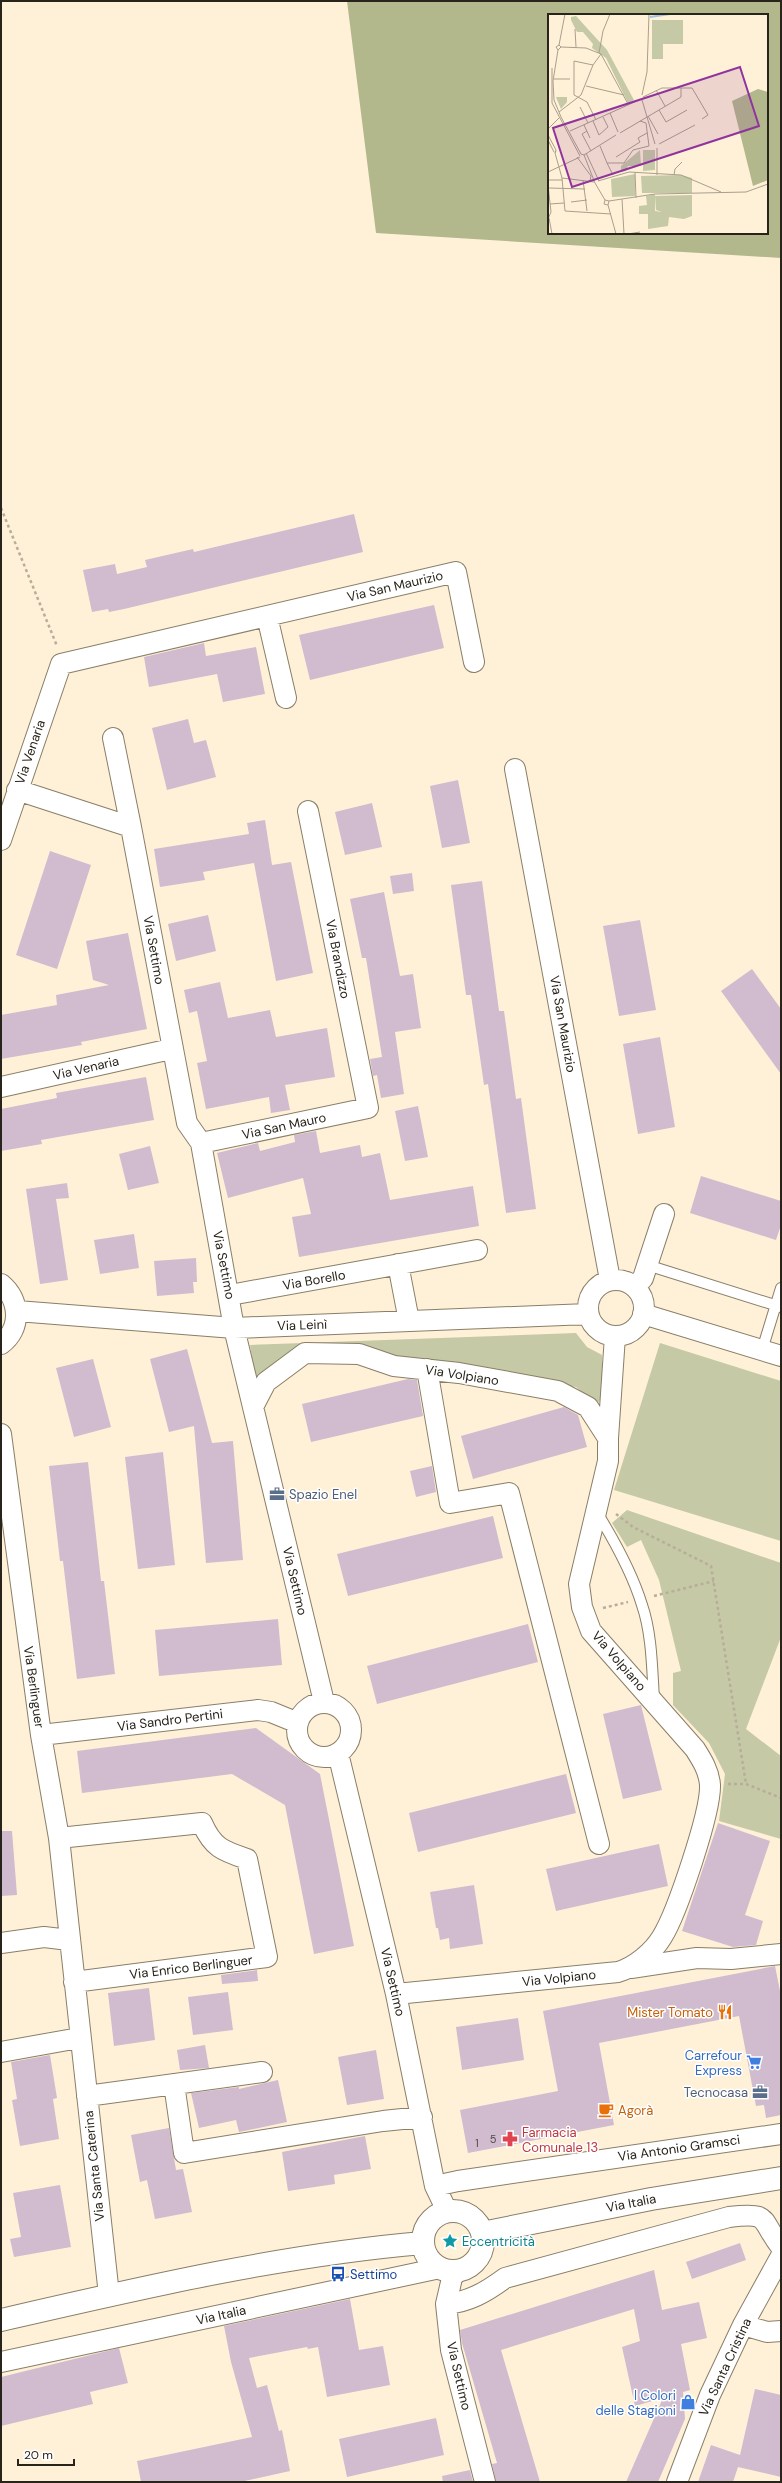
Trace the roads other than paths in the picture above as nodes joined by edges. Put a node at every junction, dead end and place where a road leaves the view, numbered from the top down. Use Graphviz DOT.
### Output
graph roads {
  1 [pos="267,616"];
  2 [pos="474,662"];
  3 [pos="61,664"];
  4 [pos="286,698"];
  5 [pos="113,738"];
  6 [pos="515,769"];
  7 [pos="17,790"];
  8 [pos="308,811"];
  9 [pos="131,828"];
  10 [pos="1,840"];
  11 [pos="171,1049"];
  12 [pos="1,1087"];
  13 [pos="368,1108"];
  14 [pos="200,1143"];
  15 [pos="664,1214"];
  16 [pos="478,1250"];
  17 [pos="398,1264"];
  18 [pos="647,1265"];
  19 [pos="610,1280"];
  20 [pos="1,1284"];
  21 [pos="635,1288"];
  22 [pos="781,1288"];
  23 [pos="230,1295"];
  24 [pos="778,1307"];
  25 [pos="17,1311"];
  26 [pos="588,1314"];
  27 [pos="643,1314"];
  28 [pos="409,1321"];
  29 [pos="234,1328"];
  30 [pos="615,1336"];
  31 [pos="1,1344"];
  32 [pos="762,1350"];
  33 [pos="781,1356"];
  34 [pos="428,1369"];
  35 [pos="253,1407"];
  36 [pos="1,1434"];
  37 [pos="608,1438"];
  38 [pos="4,1491"];
  39 [pos="597,1506"];
  40 [pos="654,1701"];
  41 [pos="324,1702"];
  42 [pos="298,1723"];
  43 [pos="41,1735"];
  44 [pos="338,1753"];
  45 [pos="59,1838"];
  46 [pos="599,1844"];
  47 [pos="69,1940"];
  48 [pos="1,1943"];
  49 [pos="781,1954"];
  50 [pos="631,1968"];
  51 [pos="74,1982"];
  52 [pos="396,1994"];
  53 [pos="79,2038"];
  54 [pos="1,2052"];
  55 [pos="262,2072"];
  56 [pos="174,2084"];
  57 [pos="87,2096"];
  58 [pos="422,2117"];
  59 [pos="781,2134"];
  60 [pos="781,2178"];
  61 [pos="435,2186"];
  62 [pos="446,2211"];
  63 [pos="482,2233"];
  64 [pos="423,2243"];
  65 [pos="781,2247"];
  66 [pos="781,2256"];
  67 [pos="449,2270"];
  68 [pos="109,2295"];
  69 [pos="446,2304"];
  70 [pos="1,2320"];
  71 [pos="743,2325"];
  72 [pos="781,2330"];
  73 [pos="1,2362"];
  74 [pos="485,2482"];
  75 [pos="676,2482"];
  1 -- 2 [label="street, Via San Maurizio"];
  1 -- 3 [label="street, Via San Maurizio"];
  1 -- 4 [label="street"];
  3 -- 7 [label="street, Via Venaria"];
  5 -- 9 [label="street, Via Settimo"];
  6 -- 19 [label="street, Via San Maurizio"];
  7 -- 9 [label="street"];
  7 -- 10 [label="street, Via Venaria"];
  8 -- 13 [label="street, Via Brandizzo"];
  9 -- 11 [label="street, Via Settimo"];
  11 -- 12 [label="street, Via Venaria"];
  11 -- 14 [label="street, Via Settimo"];
  13 -- 14 [label="street, Via San Mauro"];
  14 -- 23 [label="street, Via Settimo"];
  15 -- 18 [label="street"];
  16 -- 17 [label="street, Via Borello"];
  17 -- 23 [label="street, Via Borello"];
  17 -- 28 [label="street"];
  18 -- 21 [label="street"];
  18 -- 24 [label="lane"];
  19 -- 21 [label="street"];
  19 -- 26 [label="street"];
  20 -- 25 [label="street"];
  21 -- 27 [label="street"];
  22 -- 24 [label="lane"];
  23 -- 29 [label="street, Via Settimo"];
  24 -- 32 [label="lane"];
  25 -- 29 [label="street, Via Leinì"];
  25 -- 31 [label="street"];
  26 -- 28 [label="street, Via Leinì"];
  26 -- 30 [label="street"];
  27 -- 30 [label="street"];
  27 -- 32 [label="street"];
  28 -- 29 [label="street, Via Leinì"];
  29 -- 35 [label="street, Via Settimo"];
  30 -- 37 [label="street"];
  32 -- 33 [label="street"];
  34 -- 35 [label="street, Via Volpiano"];
  34 -- 37 [label="street, Via Volpiano"];
  34 -- 46 [label="street"];
  35 -- 41 [label="street, Via Settimo"];
  36 -- 38 [label="street, Via Berlinguer"];
  37 -- 39 [label="street, Via Volpiano"];
  38 -- 43 [label="street, Via Berlinguer"];
  39 -- 40 [label="lane"];
  39 -- 40 [label="street, Via Volpiano"];
  40 -- 50 [label="street, Via Volpiano"];
  41 -- 42 [label="street"];
  41 -- 44 [label="street"];
  42 -- 43 [label="street, Via Sandro Pertini"];
  42 -- 44 [label="street"];
  43 -- 45 [label="street, Via Berlinguer"];
  44 -- 52 [label="street, Via Settimo"];
  45 -- 47 [label="street, Via Berlinguer"];
  45 -- 51 [label="street, Via Enrico Berlinguer"];
  47 -- 48 [label="street"];
  47 -- 51 [label="street, Via Santa Caterina"];
  49 -- 50 [label="street"];
  50 -- 52 [label="street, Via Volpiano"];
  51 -- 53 [label="street, Via Santa Caterina"];
  52 -- 58 [label="street, Via Settimo"];
  53 -- 54 [label="street"];
  53 -- 57 [label="street, Via Santa Caterina"];
  55 -- 56 [label="street"];
  56 -- 57 [label="street"];
  56 -- 58 [label="street"];
  57 -- 68 [label="street, Via Santa Caterina"];
  58 -- 61 [label="street, Via Settimo"];
  59 -- 61 [label="street, Via Antonio Gramsci"];
  60 -- 63 [label="street, Via Italia"];
  61 -- 62 [label="street, Via Settimo"];
  62 -- 63 [label="street"];
  62 -- 64 [label="street"];
  63 -- 67 [label="street"];
  64 -- 67 [label="street"];
  64 -- 68 [label="street"];
  65 -- 69 [label="street"];
  66 -- 71 [label="street, Via Santa Cristina"];
  67 -- 69 [label="street, Via Settimo"];
  67 -- 73 [label="street, Via Italia"];
  68 -- 70 [label="street"];
  69 -- 74 [label="street, Via Settimo"];
  71 -- 72 [label="street"];
  71 -- 75 [label="street, Via Santa Cristina"];
}
